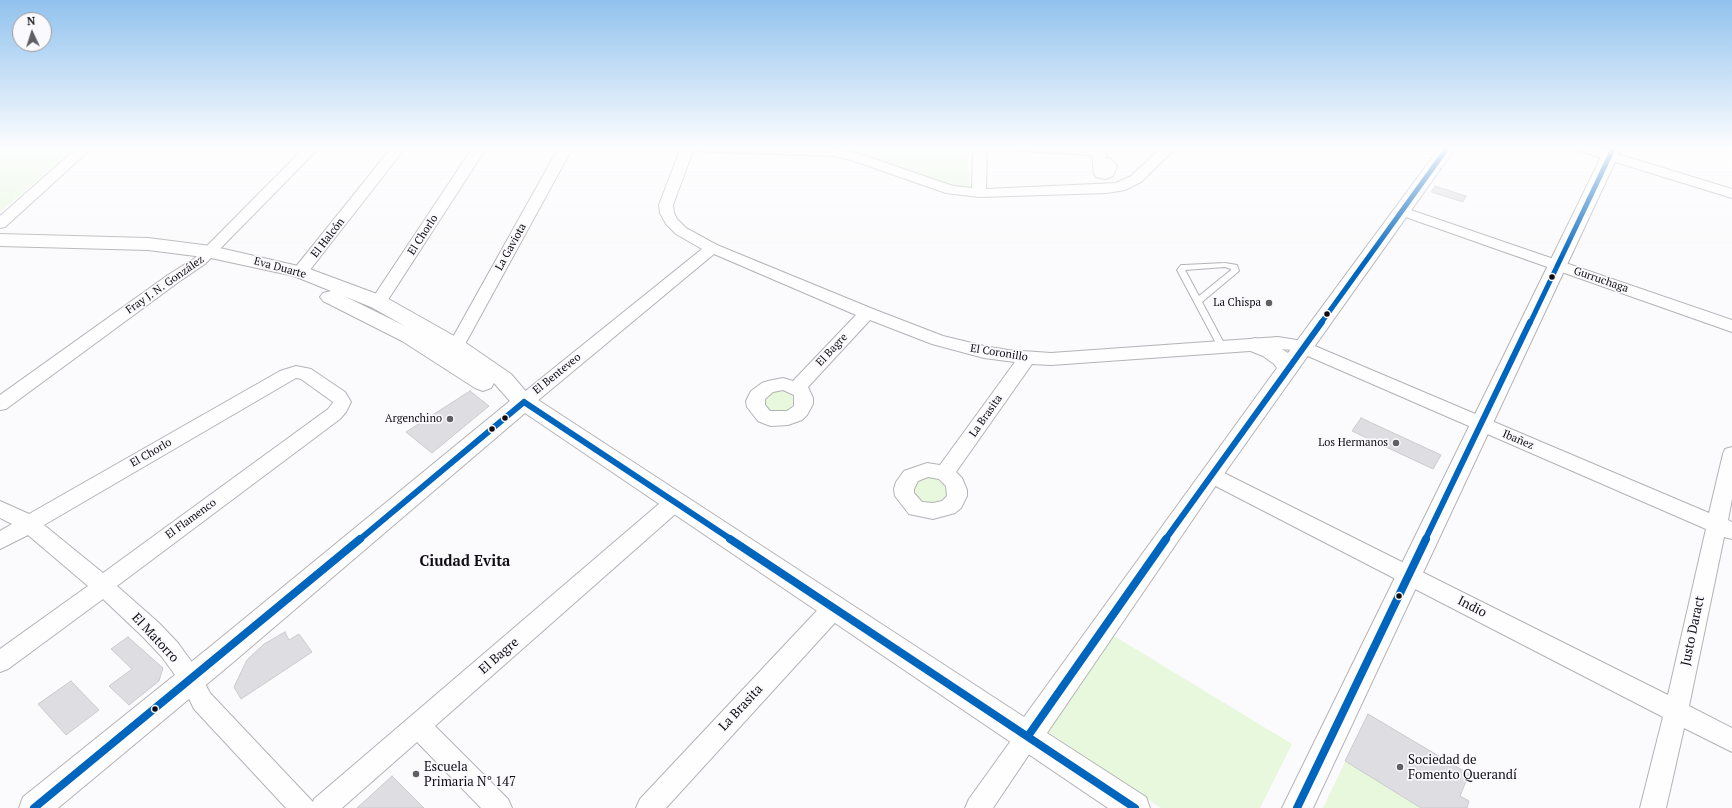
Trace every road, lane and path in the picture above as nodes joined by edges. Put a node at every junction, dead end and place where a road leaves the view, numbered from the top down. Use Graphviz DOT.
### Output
graph roads {
  1 [pos="44,185"];
  2 [pos="276,185"];
  3 [pos="369,185"];
  4 [pos="455,185"];
  5 [pos="545,185"];
  6 [pos="673,185"];
  7 [pos="936,185"];
  8 [pos="979,185"];
  9 [pos="1124,185"];
  10 [pos="1421,185"];
  11 [pos="1595,185"];
  12 [pos="1705,185"];
  13 [pos="979,193"];
  14 [pos="1732,194"];
  15 [pos="1402,211"];
  16 [pos="0,224"];
  17 [pos="0,240"];
  18 [pos="712,248"];
  19 [pos="0,250"];
  20 [pos="205,256"];
  21 [pos="1557,264"];
  22 [pos="300,272"];
  23 [pos="1198,301"];
  24 [pos="378,302"];
  25 [pos="867,313"];
  26 [pos="1732,326"];
  27 [pos="1255,345"];
  28 [pos="456,346"];
  29 [pos="1222,347"];
  30 [pos="1304,347"];
  31 [pos="1027,358"];
  32 [pos="1288,369"];
  33 [pos="305,373"];
  34 [pos="797,388"];
  35 [pos="524,402"];
  36 [pos="0,404"];
  37 [pos="1481,424"];
  38 [pos="1732,454"];
  39 [pos="945,473"];
  40 [pos="1211,475"];
  41 [pos="674,503"];
  42 [pos="0,509"];
  43 [pos="29,524"];
  44 [pos="1724,528"];
  45 [pos="0,541"];
  46 [pos="1409,576"];
  47 [pos="103,586"];
  48 [pos="834,608"];
  49 [pos="0,662"];
  50 [pos="191,679"];
  51 [pos="1676,711"];
  52 [pos="418,726"];
  53 [pos="1028,736"];
  54 [pos="1732,740"];
  55 [pos="34,808"];
  56 [pos="303,808"];
  57 [pos="324,808"];
  58 [pos="499,808"];
  59 [pos="649,808"];
  60 [pos="978,808"];
  61 [pos="1135,808"];
  62 [pos="1297,808"];
  63 [pos="1653,808"];
  1 -- 16 [label="street"];
  2 -- 20 [label="street, Fray J. N. González"];
  3 -- 22 [label="street, El Halcón"];
  4 -- 24 [label="street, El Chorlo"];
  5 -- 28 [label="street, La Gaviota"];
  6 -- 18 [label="street, El Coronillo"];
  7 -- 13 [label="street"];
  8 -- 13 [label="street"];
  9 -- 13 [label="street"];
  10 -- 15 [label="street"];
  11 -- 21 [label="street"];
  12 -- 14 [label="street"];
  15 -- 21 [label="street, Gurruchaga"];
  15 -- 30 [label="street"];
  17 -- 20 [label="street, Eva Duarte"];
  18 -- 25 [label="street, El Coronillo"];
  18 -- 35 [label="street, El Benteveo"];
  19 -- 20 [label="street, Eva Duarte"];
  20 -- 22 [label="street, Eva Duarte"];
  20 -- 35 [label="street, Eva Duarte"];
  20 -- 36 [label="street, Fray J. N. González"];
  21 -- 26 [label="street, Gurruchaga"];
  21 -- 37 [label="street"];
  22 -- 24 [label="street, Eva Duarte"];
  23 -- 23 [label="lane"];
  23 -- 29 [label="lane"];
  24 -- 28 [label="street, Eva Duarte"];
  25 -- 31 [label="street, El Coronillo"];
  25 -- 34 [label="street, El Bagre"];
  27 -- 29 [label="street, El Coronillo"];
  27 -- 30 [label="street, El Coronillo"];
  27 -- 32 [label="street"];
  28 -- 35 [label="street, Eva Duarte"];
  29 -- 31 [label="street, El Coronillo"];
  30 -- 32 [label="street"];
  30 -- 37 [label="street, Ibañez"];
  31 -- 39 [label="street, La Brasita"];
  32 -- 40 [label="street"];
  33 -- 43 [label="street, El Chorlo"];
  33 -- 47 [label="street, El Flamenco"];
  35 -- 41 [label="street, Eva Duarte"];
  35 -- 50 [label="street, El Benteveo"];
  37 -- 44 [label="street, Ibañez"];
  37 -- 46 [label="street"];
  38 -- 44 [label="street, Justo Daract"];
  40 -- 46 [label="street, Indio"];
  40 -- 53 [label="street"];
  41 -- 48 [label="street, Eva Duarte"];
  41 -- 52 [label="street, El Bagre"];
  42 -- 43 [label="street, El Matorro"];
  43 -- 45 [label="street, El Chorlo"];
  43 -- 47 [label="street, El Matorro"];
  44 -- 51 [label="street, Justo Daract"];
  46 -- 51 [label="street, Indio"];
  46 -- 62 [label="street"];
  47 -- 49 [label="street, El Flamenco"];
  47 -- 50 [label="street, El Matorro"];
  48 -- 53 [label="street, Eva Duarte"];
  48 -- 59 [label="street, La Brasita"];
  50 -- 55 [label="street, El Benteveo"];
  50 -- 56 [label="street, El Matorro"];
  51 -- 54 [label="street, Indio"];
  51 -- 63 [label="street, Justo Daract"];
  52 -- 57 [label="street, El Bagre"];
  52 -- 58 [label="street"];
  53 -- 60 [label="street"];
  53 -- 61 [label="street, Eva Duarte"];
}
